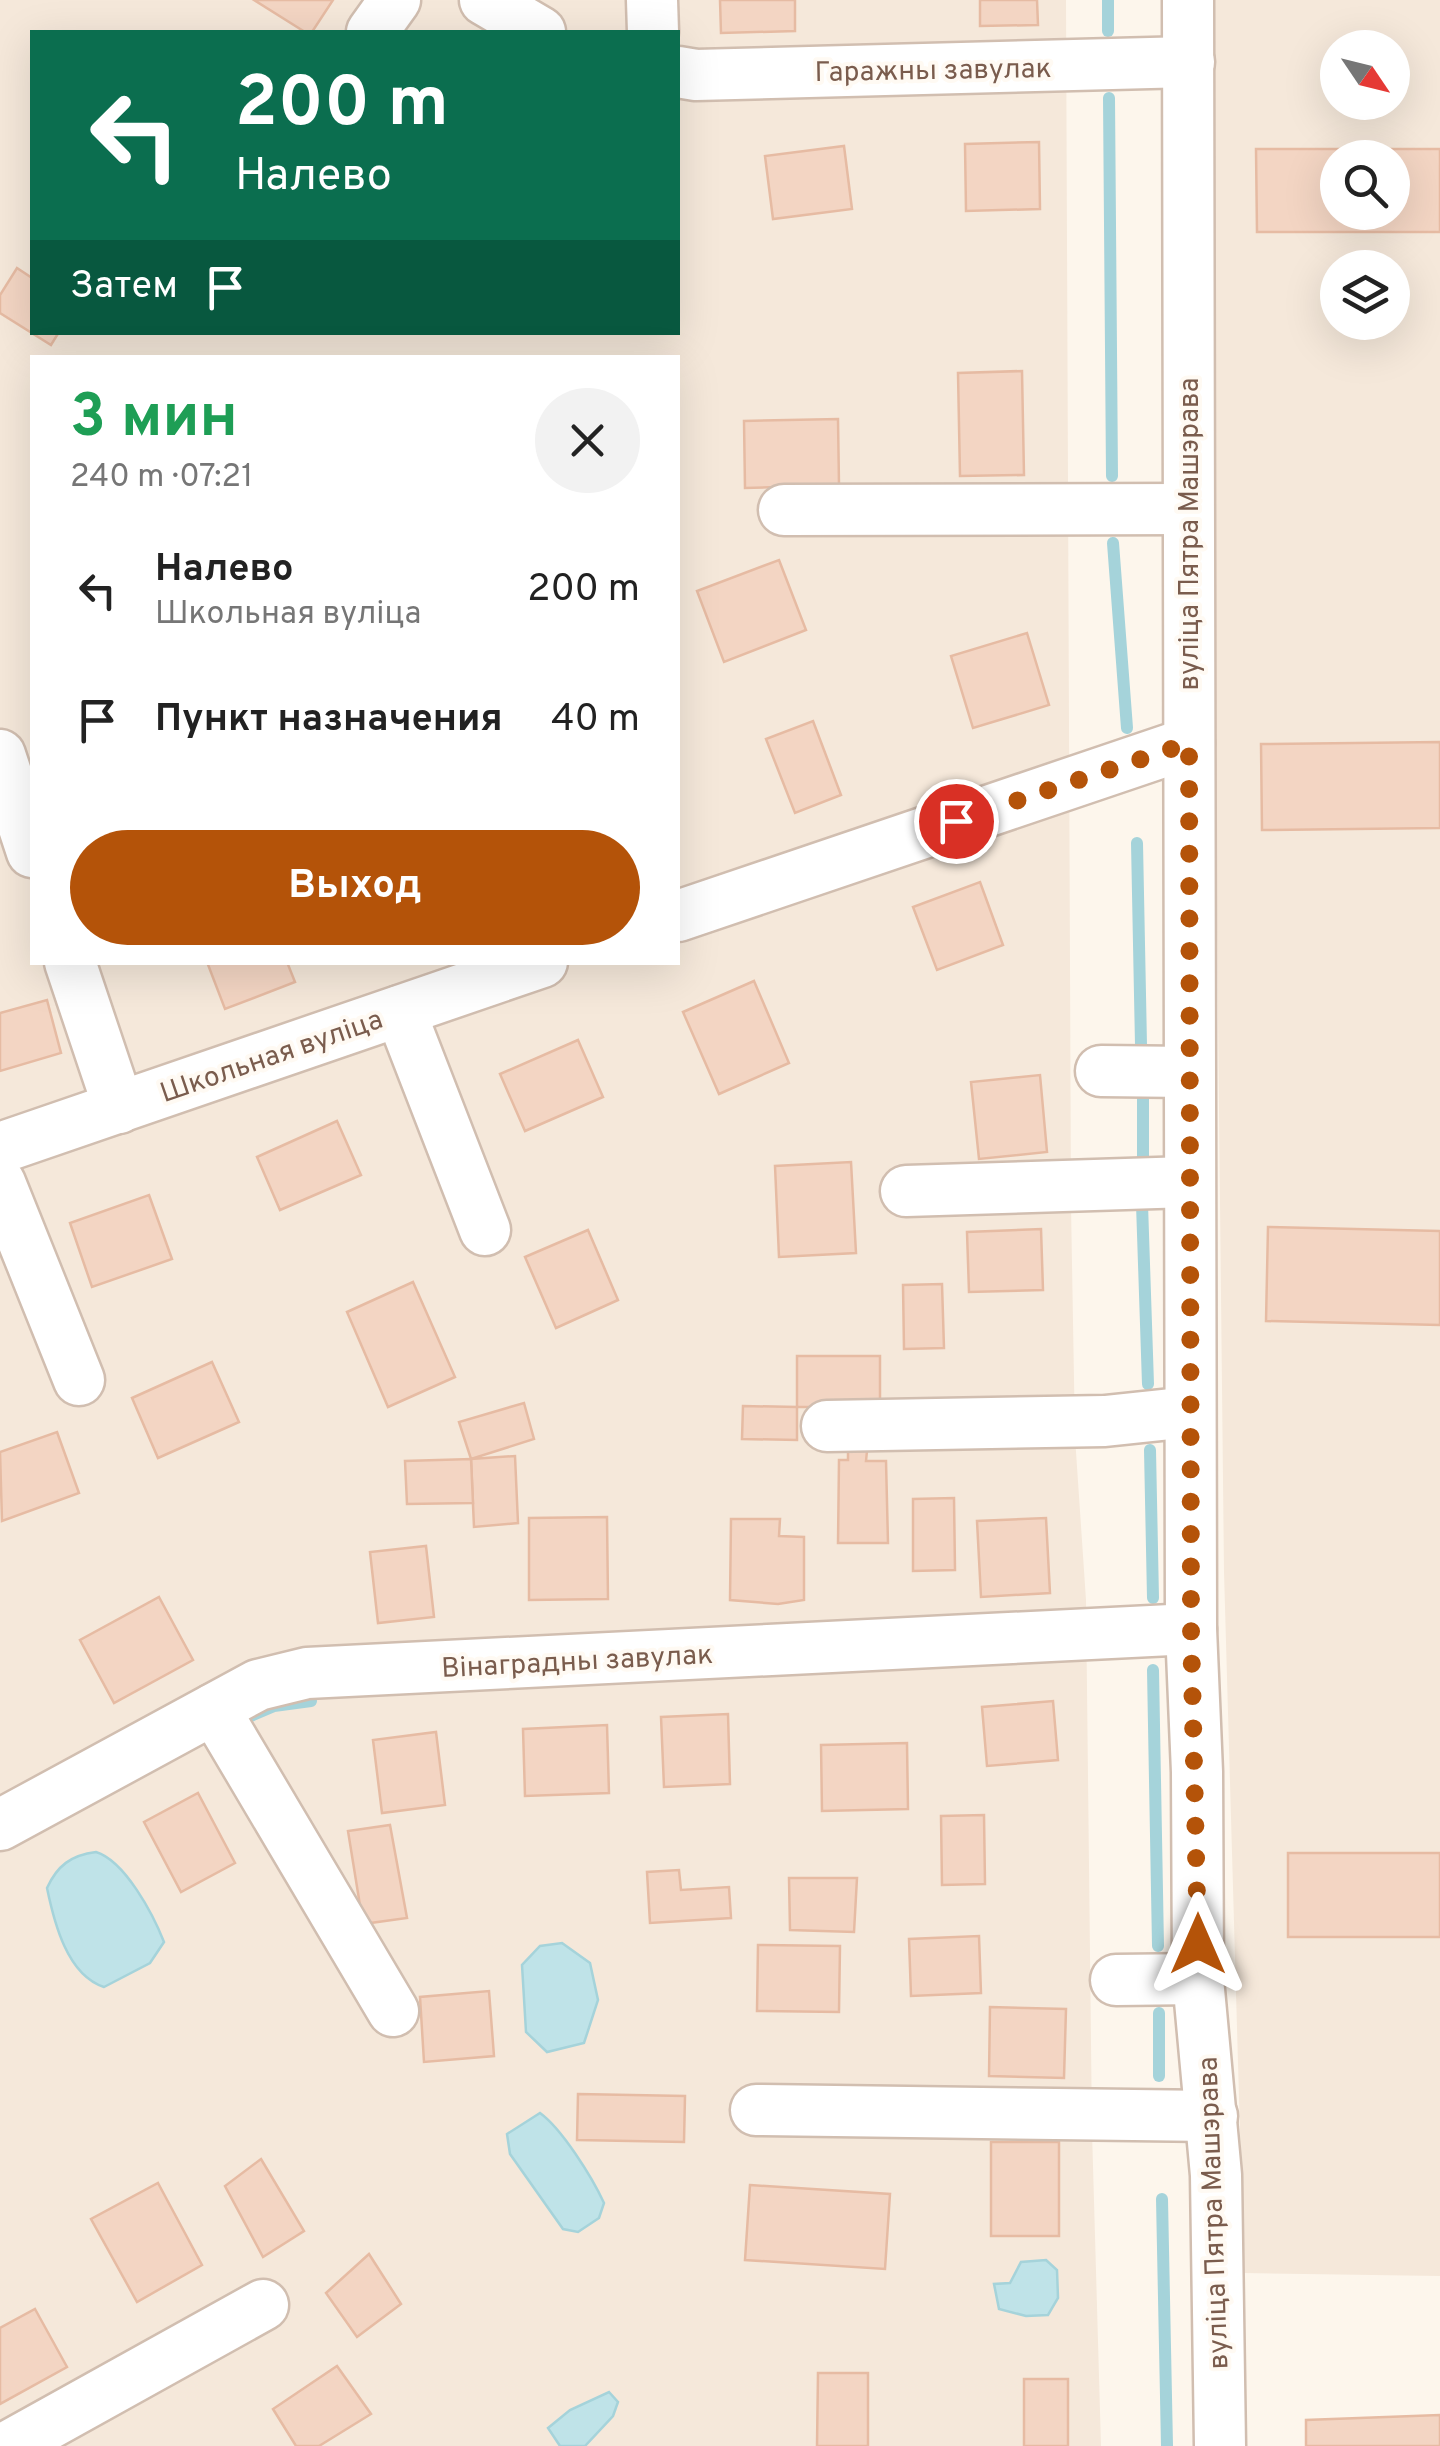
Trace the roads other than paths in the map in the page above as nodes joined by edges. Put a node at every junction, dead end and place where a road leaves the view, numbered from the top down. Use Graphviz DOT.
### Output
graph roads {
  1 [pos="395,0"];
  2 [pos="485,0"];
  3 [pos="652,0"];
  4 [pos="1188,0"];
  5 [pos="373,30"];
  6 [pos="537,30"];
  7 [pos="652,30"];
  8 [pos="1189,62"];
  9 [pos="680,72"];
  10 [pos="1186,509"];
  11 [pos="784,510"];
  12 [pos="1189,743"];
  13 [pos="0,755"];
  14 [pos="30,846"];
  15 [pos="680,915"];
  16 [pos="71,965"];
  17 [pos="533,965"];
  18 [pos="400,1011"];
  19 [pos="1101,1071"];
  20 [pos="1189,1072"];
  21 [pos="118,1108"];
  22 [pos="0,1148"];
  23 [pos="0,1182"];
  24 [pos="1188,1182"];
  25 [pos="906,1191"];
  26 [pos="485,1230"];
  27 [pos="79,1380"];
  28 [pos="1190,1412"];
  29 [pos="827,1426"];
  30 [pos="1191,1629"];
  31 [pos="214,1708"];
  32 [pos="0,1825"];
  33 [pos="1198,1979"];
  34 [pos="1116,1980"];
  35 [pos="394,2012"];
  36 [pos="756,2110"];
  37 [pos="1212,2116"];
  38 [pos="264,2305"];
  39 [pos="9,2446"];
  40 [pos="1220,2446"];
  1 -- 5 [label="street"];
  2 -- 6 [label="street"];
  3 -- 7 [label="street"];
  4 -- 8 [label="street, вуліца Пятра Машэрава"];
  8 -- 9 [label="street, Гаражны завулак"];
  8 -- 10 [label="street, вуліца Пятра Машэрава"];
  10 -- 11 [label="street"];
  10 -- 12 [label="street, вуліца Пятра Машэрава"];
  12 -- 15 [label="street"];
  12 -- 20 [label="street, вуліца Пятра Машэрава"];
  13 -- 14 [label="street"];
  16 -- 21 [label="street"];
  17 -- 18 [label="street, Школьная вуліца"];
  18 -- 21 [label="street, Школьная вуліца"];
  18 -- 26 [label="street"];
  19 -- 20 [label="street"];
  20 -- 24 [label="street, вуліца Пятра Машэрава"];
  21 -- 22 [label="street, Школьная вуліца"];
  23 -- 27 [label="street"];
  24 -- 25 [label="street"];
  24 -- 28 [label="street, вуліца Пятра Машэрава"];
  28 -- 29 [label="street"];
  28 -- 30 [label="street, вуліца Пятра Машэрава"];
  30 -- 31 [label="street, Вінаградны завулак"];
  30 -- 33 [label="street, вуліца Пятра Машэрава"];
  31 -- 32 [label="street, Вінаградны завулак"];
  31 -- 35 [label="street"];
  33 -- 34 [label="street"];
  33 -- 37 [label="street, вуліца Пятра Машэрава"];
  36 -- 37 [label="street"];
  37 -- 40 [label="street, вуліца Пятра Машэрава"];
  38 -- 39 [label="street"];
}
